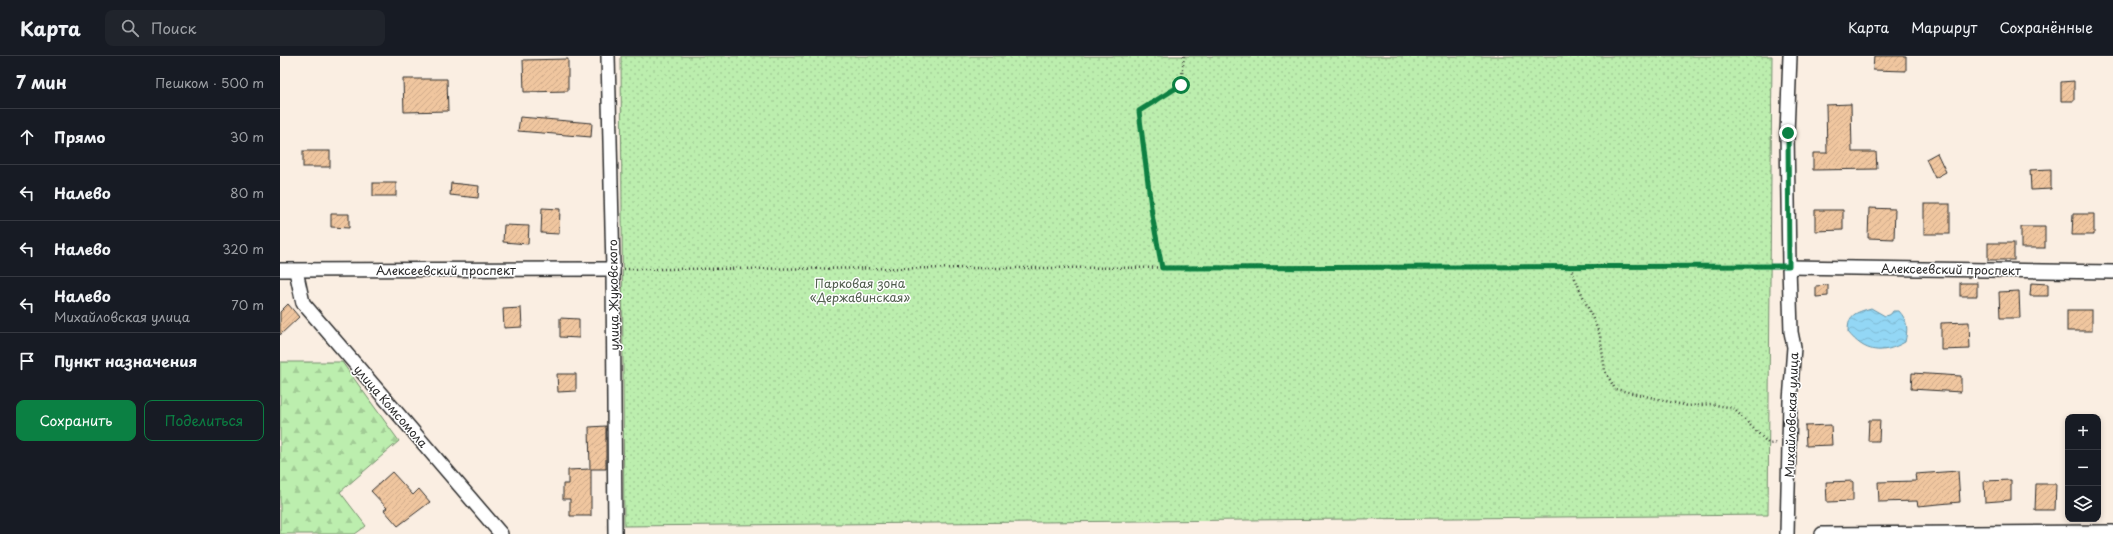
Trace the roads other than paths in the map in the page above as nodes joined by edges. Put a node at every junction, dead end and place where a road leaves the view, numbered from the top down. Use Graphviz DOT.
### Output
graph roads {
  1 [pos="608,56"];
  2 [pos="1790,56"];
  3 [pos="1789,266"];
  4 [pos="613,269"];
  5 [pos="280,270"];
  6 [pos="296,271"];
  7 [pos="2113,272"];
  8 [pos="2113,532"];
  9 [pos="497,533"];
  10 [pos="615,534"];
  11 [pos="1787,534"];
  12 [pos="1822,534"];
  1 -- 4 [label="street, улица Жуковского"];
  2 -- 3 [label="street, Михайловская улица"];
  3 -- 7 [label="street, Алексеевский проспект"];
  3 -- 11 [label="street, Михайловская улица"];
  4 -- 6 [label="street, Алексеевский проспект"];
  4 -- 10 [label="street, улица Жуковского"];
  5 -- 6 [label="street, Алексеевский проспект"];
  6 -- 9 [label="street, улица Комсомола"];
  8 -- 12 [label="street"];
}
